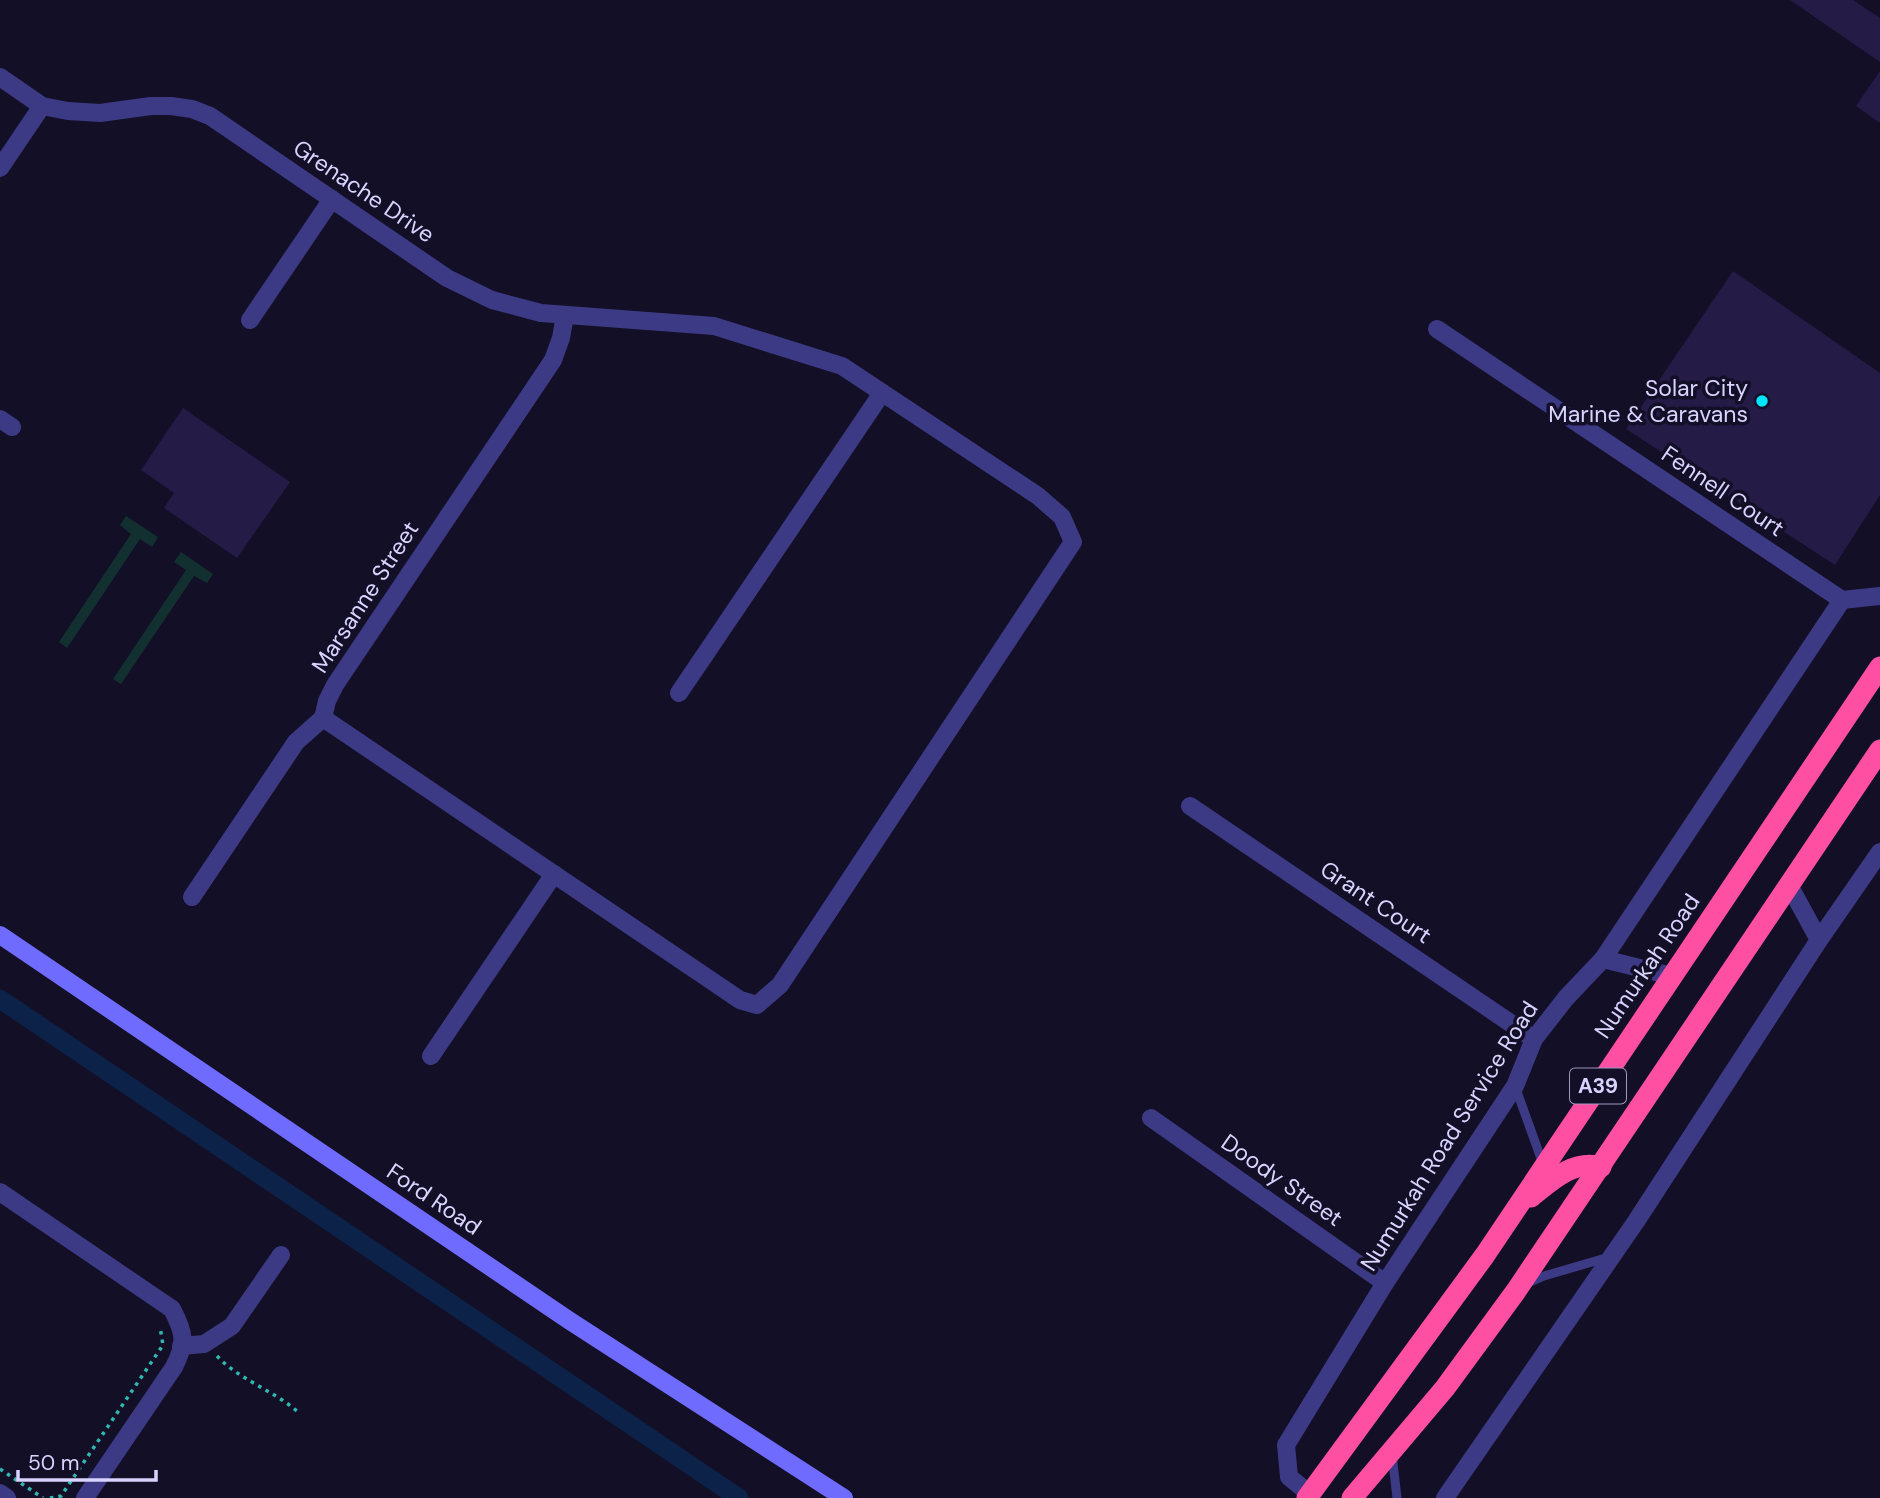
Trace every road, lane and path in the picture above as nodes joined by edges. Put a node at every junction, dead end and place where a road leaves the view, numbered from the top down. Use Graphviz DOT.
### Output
graph roads {
  1 [pos="0,77"];
  2 [pos="42,106"];
  3 [pos="0,168"];
  4 [pos="331,199"];
  5 [pos="565,315"];
  6 [pos="250,320"];
  7 [pos="1437,329"];
  8 [pos="882,393"];
  9 [pos="1880,596"];
  10 [pos="1842,600"];
  11 [pos="1879,668"];
  12 [pos="679,693"];
  13 [pos="323,718"];
  14 [pos="1880,750"];
  15 [pos="1190,806"];
  16 [pos="1880,852"];
  17 [pos="554,874"];
  18 [pos="1790,885"];
  19 [pos="192,897"];
  20 [pos="0,935"];
  21 [pos="1819,940"];
  22 [pos="1604,959"];
  23 [pos="1672,976"];
  24 [pos="1534,1039"];
  25 [pos="431,1056"];
  26 [pos="1515,1086"];
  27 [pos="1151,1118"];
  28 [pos="1544,1166"];
  29 [pos="1601,1167"];
  30 [pos="0,1192"];
  31 [pos="1514,1212"];
  32 [pos="281,1255"];
  33 [pos="1611,1257"];
  34 [pos="1385,1283"];
  35 [pos="1516,1291"];
  36 [pos="158,1317"];
  37 [pos="181,1346"];
  38 [pos="214,1352"];
  39 [pos="298,1412"];
  40 [pos="1392,1453"];
  41 [pos="0,1469"];
  42 [pos="0,1493"];
  43 [pos="1312,1496"];
  44 [pos="7,1498"];
  45 [pos="43,1498"];
  46 [pos="50,1498"];
  47 [pos="85,1498"];
  48 [pos="844,1498"];
  49 [pos="1352,1498"];
  50 [pos="1397,1498"];
  51 [pos="1445,1498"];
  1 -- 2 [label="street, Grenache Drive"];
  2 -- 3 [label="street"];
  2 -- 4 [label="street, Grenache Drive"];
  4 -- 5 [label="street, Grenache Drive"];
  4 -- 6 [label="street"];
  5 -- 8 [label="street, Grenache Drive"];
  5 -- 13 [label="street, Marsanne Street"];
  7 -- 10 [label="street, Fennell Court"];
  8 -- 12 [label="street"];
  8 -- 17 [label="street, Grenache Drive"];
  9 -- 10 [label="street"];
  10 -- 22 [label="street, Numurkah Road Service Road"];
  11 -- 23 [label="highway, Numurkah Road / A39"];
  13 -- 17 [label="street"];
  13 -- 19 [label="street, Marsanne Street"];
  14 -- 18 [label="highway, A39"];
  15 -- 24 [label="street, Grant Court"];
  16 -- 21 [label="street"];
  17 -- 25 [label="street"];
  18 -- 21 [label="street"];
  18 -- 29 [label="highway, A39"];
  20 -- 48 [label="street, Ford Road"];
  21 -- 33 [label="street"];
  22 -- 23 [label="street"];
  22 -- 24 [label="street, Numurkah Road Service Road"];
  23 -- 28 [label="highway, Numurkah Road / A39"];
  24 -- 26 [label="street, Numurkah Road Service Road"];
  26 -- 28 [label="lane"];
  26 -- 34 [label="street, Numurkah Road Service Road"];
  27 -- 34 [label="street, Doody Street"];
  28 -- 31 [label="highway, Numurkah Road / A39"];
  29 -- 31 [label="highway"];
  29 -- 35 [label="highway, A39"];
  30 -- 37 [label="street"];
  31 -- 43 [label="highway, Numurkah Road / A39"];
  32 -- 37 [label="street"];
  33 -- 35 [label="lane"];
  33 -- 51 [label="street"];
  34 -- 43 [label="street, Numurkah Road Service Road"];
  35 -- 40 [label="highway, A39"];
  36 -- 46 [label="path"];
  37 -- 47 [label="street"];
  38 -- 39 [label="path"];
  40 -- 49 [label="highway, A39"];
  40 -- 50 [label="lane"];
  41 -- 45 [label="path"];
  42 -- 44 [label="street"];
}
